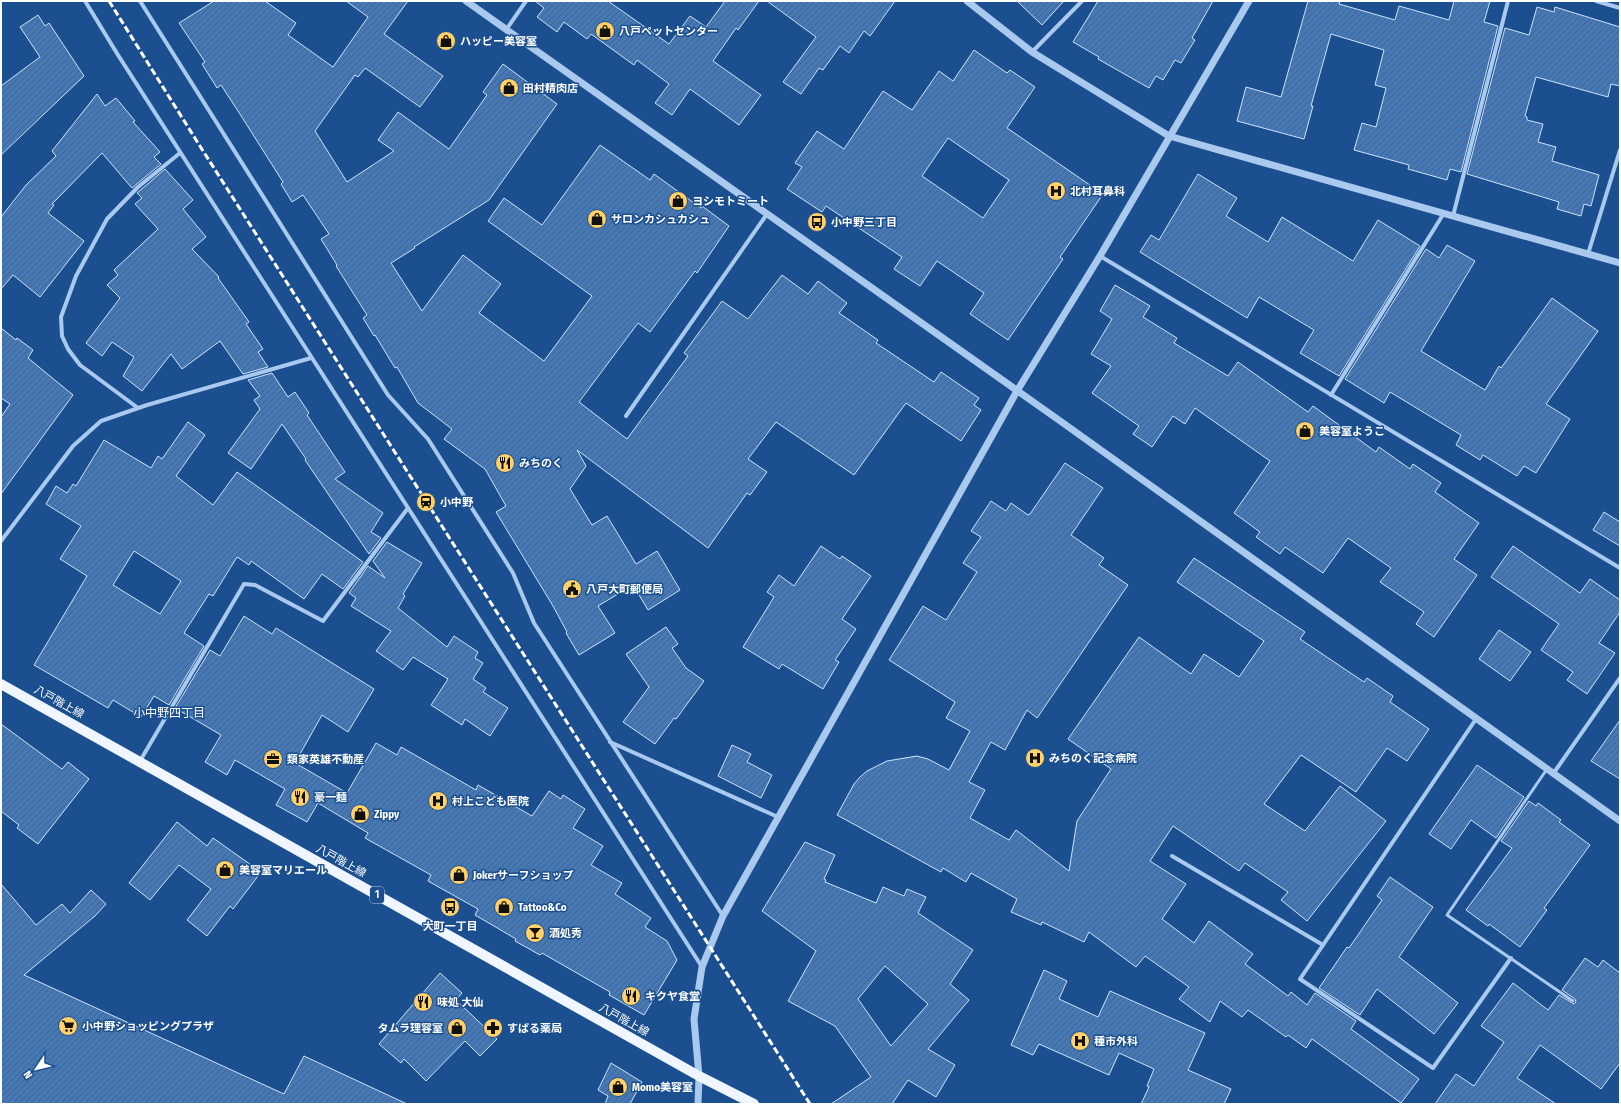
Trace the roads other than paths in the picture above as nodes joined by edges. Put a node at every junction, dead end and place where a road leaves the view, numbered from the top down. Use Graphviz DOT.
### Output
graph roads {
  1 [pos="85,1"];
  2 [pos="140,1"];
  3 [pos="466,1"];
  4 [pos="526,1"];
  5 [pos="967,1"];
  6 [pos="1082,1"];
  7 [pos="1249,1"];
  8 [pos="1508,1"];
  9 [pos="1596,1"];
  10 [pos="1620,8"];
  11 [pos="506,30"];
  12 [pos="1032,52"];
  13 [pos="1169,136"];
  14 [pos="1620,150"];
  15 [pos="180,153"];
  16 [pos="1444,213"];
  17 [pos="767,214"];
  18 [pos="1453,216"];
  19 [pos="1588,254"];
  20 [pos="1100,256"];
  21 [pos="1620,263"];
  22 [pos="312,358"];
  23 [pos="1017,391"];
  24 [pos="1331,395"];
  25 [pos="138,408"];
  26 [pos="626,416"];
  27 [pos="408,508"];
  28 [pos="1,541"];
  29 [pos="1620,568"];
  30 [pos="1620,678"];
  31 [pos="1,684"];
  32 [pos="1476,719"];
  33 [pos="610,742"];
  34 [pos="140,762"];
  35 [pos="1550,771"];
  36 [pos="778,817"];
  37 [pos="1620,821"];
  38 [pos="1172,856"];
  39 [pos="723,916"];
  40 [pos="1323,945"];
  41 [pos="1511,958"];
  42 [pos="702,967"];
  43 [pos="1573,1001"];
  44 [pos="699,1076"];
  45 [pos="698,1104"];
  46 [pos="754,1104"];
  1 -- 15 [label="street"];
  2 -- 33 [label="street"];
  3 -- 11 [label="street"];
  4 -- 11 [label="street"];
  5 -- 12 [label="street"];
  6 -- 12 [label="street"];
  7 -- 13 [label="street"];
  8 -- 18 [label="street"];
  9 -- 10 [label="street"];
  11 -- 17 [label="street"];
  12 -- 13 [label="street"];
  13 -- 16 [label="street"];
  13 -- 20 [label="street"];
  14 -- 19 [label="street"];
  15 -- 22 [label="street"];
  15 -- 25 [label="street"];
  16 -- 18 [label="street"];
  16 -- 24 [label="street"];
  17 -- 23 [label="street"];
  17 -- 26 [label="street"];
  18 -- 19 [label="street"];
  19 -- 21 [label="street"];
  20 -- 23 [label="street"];
  20 -- 24 [label="street"];
  22 -- 25 [label="street"];
  22 -- 27 [label="street"];
  23 -- 32 [label="street"];
  23 -- 36 [label="street"];
  24 -- 29 [label="street"];
  25 -- 28 [label="street"];
  27 -- 34 [label="street"];
  27 -- 42 [label="street"];
  30 -- 35 [label="street"];
  31 -- 34 [label="main road, 八戸階上線 / 1"];
  32 -- 35 [label="street"];
  32 -- 40 [label="street"];
  33 -- 36 [label="street"];
  33 -- 39 [label="street"];
  34 -- 44 [label="main road, 八戸階上線 / 1"];
  35 -- 37 [label="street"];
  35 -- 41 [label="lane"];
  36 -- 39 [label="street"];
  38 -- 40 [label="street"];
  39 -- 42 [label="street"];
  40 -- 41 [label="street"];
  41 -- 43 [label="lane"];
  42 -- 44 [label="street"];
  44 -- 45 [label="street"];
  44 -- 46 [label="main road, 八戸階上線 / 1"];
}
